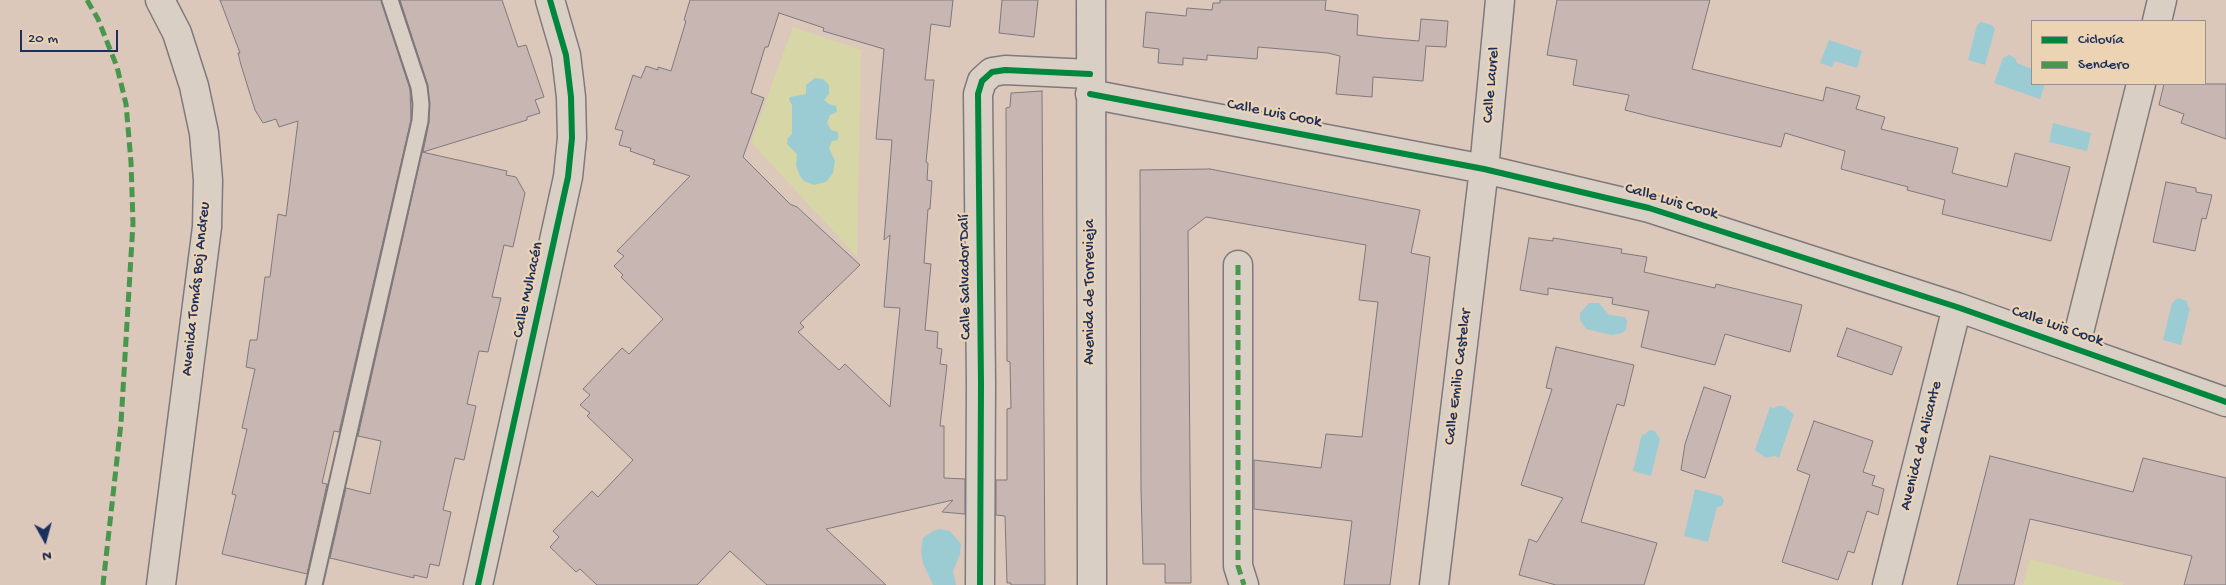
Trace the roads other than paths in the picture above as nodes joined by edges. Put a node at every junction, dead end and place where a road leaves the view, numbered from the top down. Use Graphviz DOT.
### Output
graph roads {
  1 [pos="160,0"];
  2 [pos="390,0"];
  3 [pos="550,0"];
  4 [pos="1091,0"];
  5 [pos="1500,0"];
  6 [pos="2162,0"];
  7 [pos="2157,20"];
  8 [pos="1090,84"];
  9 [pos="2141,85"];
  10 [pos="1484,169"];
  11 [pos="1238,265"];
  12 [pos="1957,307"];
  13 [pos="2075,348"];
  14 [pos="2226,402"];
  15 [pos="161,585"];
  16 [pos="314,585"];
  17 [pos="478,585"];
  18 [pos="980,585"];
  19 [pos="1092,585"];
  20 [pos="1244,585"];
  21 [pos="1434,585"];
  22 [pos="1887,585"];
  1 -- 15 [label="street, Avenida Tomás Boj Andreu"];
  2 -- 16 [label="lane"];
  3 -- 17 [label="street, Calle Mulhacén"];
  4 -- 8 [label="street, Avenida de Torrevieja"];
  5 -- 10 [label="street, Calle Laurel"];
  6 -- 7 [label="street"];
  8 -- 10 [label="street, Calle Luis Cook"];
  8 -- 18 [label="street, Calle Salvador Dalí"];
  8 -- 19 [label="street, Avenida de Torrevieja"];
  9 -- 13 [label="street"];
  10 -- 12 [label="street, Calle Luis Cook"];
  10 -- 21 [label="street, Calle Emilio Castelar"];
  11 -- 20 [label="street"];
  12 -- 13 [label="street, Calle Luis Cook"];
  12 -- 22 [label="street, Avenida de Alicante"];
  13 -- 14 [label="street, Calle Luis Cook"];
}
